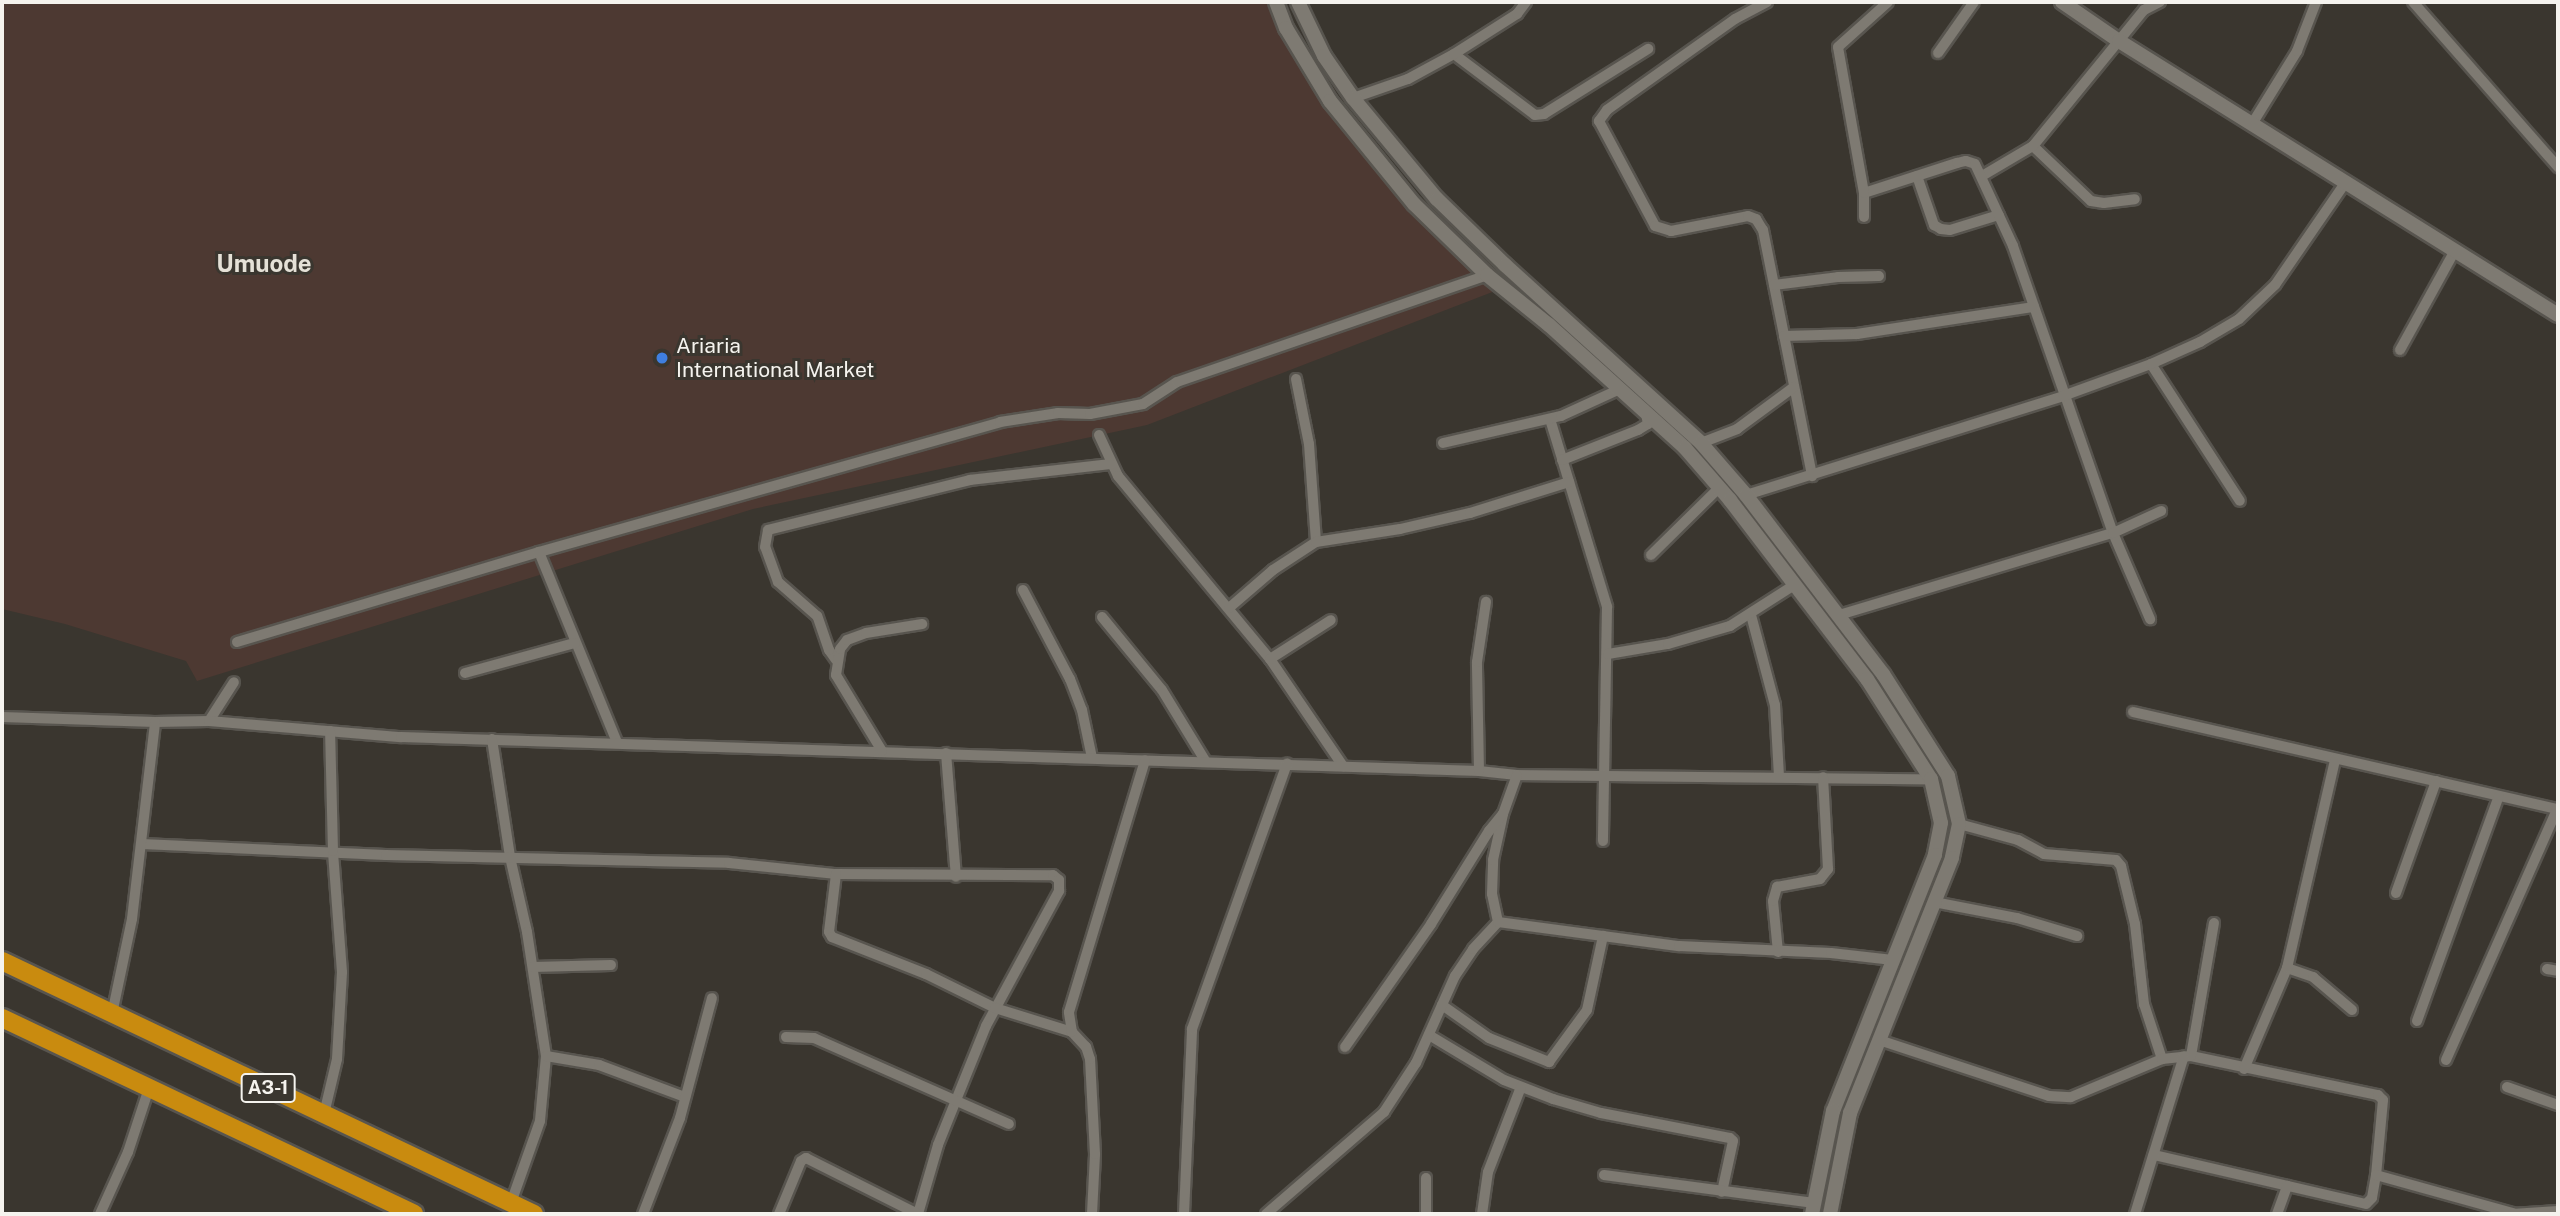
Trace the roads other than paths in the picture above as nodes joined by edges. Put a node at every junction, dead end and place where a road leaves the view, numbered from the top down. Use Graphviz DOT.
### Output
graph roads {
  1 [pos="1276,2"];
  2 [pos="1298,2"];
  3 [pos="1526,2"];
  4 [pos="1767,2"];
  5 [pos="1888,2"];
  6 [pos="1974,2"];
  7 [pos="2062,2"];
  8 [pos="2160,2"];
  9 [pos="2316,2"];
  10 [pos="2413,2"];
  11 [pos="2119,41"];
  12 [pos="1648,50"];
  13 [pos="1938,53"];
  14 [pos="1454,54"];
  15 [pos="1353,98"];
  16 [pos="2252,124"];
  17 [pos="2033,146"];
  18 [pos="2558,167"];
  19 [pos="1917,176"];
  20 [pos="1982,176"];
  21 [pos="2345,183"];
  22 [pos="1864,193"];
  23 [pos="2135,199"];
  24 [pos="2000,215"];
  25 [pos="1864,217"];
  26 [pos="2454,253"];
  27 [pos="1487,275"];
  28 [pos="1879,276"];
  29 [pos="1774,285"];
  30 [pos="2034,307"];
  31 [pos="2558,315"];
  32 [pos="1784,336"];
  33 [pos="2400,350"];
  34 [pos="2151,364"];
  35 [pos="1296,379"];
  36 [pos="1794,387"];
  37 [pos="1620,389"];
  38 [pos="2063,396"];
  39 [pos="1647,414"];
  40 [pos="1550,419"];
  41 [pos="1099,435"];
  42 [pos="1443,443"];
  43 [pos="1701,443"];
  44 [pos="1562,460"];
  45 [pos="1110,464"];
  46 [pos="1812,476"];
  47 [pos="1569,482"];
  48 [pos="1719,488"];
  49 [pos="1746,495"];
  50 [pos="2240,501"];
  51 [pos="2161,511"];
  52 [pos="2113,533"];
  53 [pos="1316,542"];
  54 [pos="539,552"];
  55 [pos="1651,555"];
  56 [pos="1796,584"];
  57 [pos="1023,590"];
  58 [pos="1486,602"];
  59 [pos="1229,608"];
  60 [pos="1751,615"];
  61 [pos="1839,615"];
  62 [pos="1102,617"];
  63 [pos="2150,619"];
  64 [pos="1331,620"];
  65 [pos="922,624"];
  66 [pos="237,642"];
  67 [pos="575,643"];
  68 [pos="1608,654"];
  69 [pos="1270,659"];
  70 [pos="836,660"];
  71 [pos="465,673"];
  72 [pos="233,682"];
  73 [pos="2133,712"];
  74 [pos="2,718"];
  75 [pos="209,721"];
  76 [pos="155,722"];
  77 [pos="330,731"];
  78 [pos="492,739"];
  79 [pos="617,743"];
  80 [pos="882,751"];
  81 [pos="946,753"];
  82 [pos="1091,758"];
  83 [pos="1145,760"];
  84 [pos="2336,760"];
  85 [pos="1206,762"];
  86 [pos="1287,764"];
  87 [pos="1343,766"];
  88 [pos="1479,771"];
  89 [pos="1517,775"];
  90 [pos="1604,775"];
  91 [pos="1779,776"];
  92 [pos="1823,777"];
  93 [pos="1931,779"];
  94 [pos="2435,780"];
  95 [pos="2499,796"];
  96 [pos="2558,809"];
  97 [pos="1503,814"];
  98 [pos="1959,824"];
  99 [pos="1603,841"];
  100 [pos="142,845"];
  101 [pos="333,851"];
  102 [pos="510,857"];
  103 [pos="836,874"];
  104 [pos="956,877"];
  105 [pos="2396,893"];
  106 [pos="1934,902"];
  107 [pos="1498,922"];
  108 [pos="2214,923"];
  109 [pos="1603,936"];
  110 [pos="2077,936"];
  111 [pos="1778,952"];
  112 [pos="1893,960"];
  113 [pos="2,961"];
  114 [pos="611,965"];
  115 [pos="533,967"];
  116 [pos="2287,968"];
  117 [pos="2547,969"];
  118 [pos="2558,971"];
  119 [pos="712,999"];
  120 [pos="1442,1005"];
  121 [pos="995,1008"];
  122 [pos="2352,1010"];
  123 [pos="112,1014"];
  124 [pos="2,1018"];
  125 [pos="2417,1021"];
  126 [pos="1072,1032"];
  127 [pos="1429,1035"];
  128 [pos="786,1037"];
  129 [pos="1879,1040"];
  130 [pos="1345,1047"];
  131 [pos="546,1056"];
  132 [pos="2187,1056"];
  133 [pos="2162,1059"];
  134 [pos="2446,1060"];
  135 [pos="2244,1069"];
  136 [pos="1521,1087"];
  137 [pos="2507,1087"];
  138 [pos="149,1088"];
  139 [pos="685,1097"];
  140 [pos="956,1102"];
  141 [pos="2558,1105"];
  142 [pos="324,1114"];
  143 [pos="1009,1124"];
  144 [pos="2154,1156"];
  145 [pos="1604,1175"];
  146 [pos="2376,1175"];
  147 [pos="1426,1178"];
  148 [pos="2287,1186"];
  149 [pos="1722,1192"];
  150 [pos="511,1203"];
  151 [pos="1813,1209"];
  152 [pos="2558,1211"];
  153 [pos="100,1214"];
  154 [pos="414,1214"];
  155 [pos="534,1214"];
  156 [pos="643,1214"];
  157 [pos="779,1214"];
  158 [pos="918,1214"];
  159 [pos="1092,1214"];
  160 [pos="1184,1214"];
  161 [pos="1266,1214"];
  162 [pos="1426,1214"];
  163 [pos="1482,1214"];
  164 [pos="1830,1214"];
  165 [pos="2135,1214"];
  166 [pos="2277,1214"];
  167 [pos="2513,1214"];
  1 -- 27 [label="main road"];
  2 -- 15 [label="main road"];
  3 -- 14 [label="street"];
  4 -- 29 [label="street"];
  5 -- 22 [label="street"];
  6 -- 13 [label="street"];
  7 -- 11 [label="main road"];
  8 -- 11 [label="street"];
  9 -- 16 [label="street"];
  10 -- 18 [label="street"];
  11 -- 16 [label="main road"];
  11 -- 17 [label="street"];
  12 -- 14 [label="street"];
  14 -- 15 [label="street"];
  15 -- 43 [label="main road"];
  16 -- 21 [label="main road"];
  17 -- 20 [label="street"];
  17 -- 23 [label="street"];
  19 -- 20 [label="street"];
  19 -- 22 [label="street"];
  19 -- 24 [label="street"];
  20 -- 24 [label="street"];
  21 -- 26 [label="main road"];
  21 -- 34 [label="street"];
  22 -- 25 [label="street"];
  24 -- 30 [label="street"];
  26 -- 31 [label="main road"];
  26 -- 33 [label="street"];
  27 -- 37 [label="main road"];
  27 -- 54 [label="street"];
  28 -- 29 [label="street"];
  29 -- 32 [label="street"];
  30 -- 32 [label="street"];
  30 -- 38 [label="street"];
  32 -- 36 [label="street"];
  34 -- 38 [label="street"];
  34 -- 50 [label="street"];
  35 -- 53 [label="street"];
  36 -- 43 [label="street"];
  36 -- 46 [label="street"];
  37 -- 39 [label="main road"];
  37 -- 40 [label="street"];
  38 -- 46 [label="street"];
  38 -- 52 [label="street"];
  39 -- 44 [label="street"];
  39 -- 48 [label="main road"];
  40 -- 42 [label="street"];
  40 -- 44 [label="street"];
  41 -- 45 [label="street"];
  43 -- 49 [label="main road"];
  44 -- 47 [label="street"];
  45 -- 59 [label="street"];
  45 -- 70 [label="street"];
  46 -- 49 [label="street"];
  47 -- 53 [label="street"];
  47 -- 68 [label="street"];
  48 -- 55 [label="street"];
  48 -- 56 [label="main road"];
  49 -- 61 [label="main road"];
  51 -- 52 [label="street"];
  52 -- 61 [label="street"];
  52 -- 63 [label="street"];
  53 -- 59 [label="street"];
  54 -- 66 [label="street"];
  54 -- 67 [label="street"];
  56 -- 60 [label="street"];
  56 -- 93 [label="main road"];
  57 -- 82 [label="street"];
  58 -- 88 [label="street"];
  59 -- 69 [label="street"];
  60 -- 68 [label="street"];
  60 -- 91 [label="street"];
  61 -- 98 [label="main road"];
  62 -- 85 [label="street"];
  64 -- 69 [label="street"];
  65 -- 70 [label="street"];
  67 -- 71 [label="street"];
  67 -- 79 [label="street"];
  68 -- 90 [label="street"];
  69 -- 87 [label="street"];
  70 -- 80 [label="street"];
  72 -- 75 [label="street"];
  73 -- 84 [label="street"];
  74 -- 76 [label="street"];
  75 -- 76 [label="street"];
  75 -- 77 [label="street"];
  76 -- 100 [label="street"];
  77 -- 78 [label="street"];
  77 -- 101 [label="street"];
  78 -- 79 [label="street"];
  78 -- 102 [label="street"];
  79 -- 80 [label="street"];
  80 -- 81 [label="street"];
  81 -- 82 [label="street"];
  81 -- 104 [label="street"];
  82 -- 83 [label="street"];
  83 -- 85 [label="street"];
  83 -- 126 [label="street"];
  84 -- 94 [label="street"];
  84 -- 116 [label="street"];
  85 -- 86 [label="street"];
  86 -- 87 [label="street"];
  86 -- 160 [label="street"];
  87 -- 88 [label="street"];
  88 -- 89 [label="street"];
  89 -- 90 [label="street"];
  89 -- 97 [label="street"];
  90 -- 91 [label="street"];
  90 -- 99 [label="street"];
  91 -- 92 [label="street"];
  92 -- 93 [label="street"];
  92 -- 111 [label="street"];
  93 -- 112 [label="main road"];
  94 -- 95 [label="street"];
  94 -- 105 [label="street"];
  95 -- 96 [label="street"];
  95 -- 125 [label="street"];
  96 -- 134 [label="street"];
  97 -- 107 [label="street"];
  97 -- 130 [label="street"];
  98 -- 106 [label="main road"];
  98 -- 133 [label="street"];
  100 -- 101 [label="street"];
  100 -- 123 [label="street"];
  101 -- 102 [label="street"];
  101 -- 142 [label="street"];
  102 -- 103 [label="street"];
  102 -- 115 [label="street"];
  103 -- 104 [label="street"];
  103 -- 121 [label="street"];
  104 -- 121 [label="street"];
  106 -- 110 [label="street"];
  106 -- 129 [label="main road"];
  107 -- 109 [label="street"];
  107 -- 120 [label="street"];
  108 -- 132 [label="street"];
  109 -- 111 [label="street"];
  109 -- 120 [label="street"];
  111 -- 112 [label="street"];
  112 -- 151 [label="main road"];
  113 -- 123 [label="highway, A3-1"];
  114 -- 115 [label="street"];
  115 -- 131 [label="street"];
  116 -- 122 [label="street"];
  116 -- 135 [label="street"];
  117 -- 118 [label="street"];
  119 -- 139 [label="street"];
  120 -- 127 [label="street"];
  121 -- 126 [label="street"];
  121 -- 140 [label="street"];
  123 -- 142 [label="highway, A3-1"];
  124 -- 138 [label="highway, A3-1"];
  126 -- 159 [label="street"];
  127 -- 136 [label="street"];
  127 -- 161 [label="street"];
  128 -- 140 [label="street"];
  129 -- 133 [label="street"];
  129 -- 164 [label="main road"];
  131 -- 139 [label="street"];
  131 -- 150 [label="street"];
  132 -- 133 [label="street"];
  132 -- 135 [label="street"];
  132 -- 144 [label="street"];
  135 -- 146 [label="street"];
  136 -- 149 [label="street"];
  136 -- 163 [label="street"];
  137 -- 141 [label="street"];
  138 -- 153 [label="street"];
  138 -- 154 [label="highway, A3-1"];
  139 -- 156 [label="street"];
  140 -- 143 [label="street"];
  140 -- 158 [label="street"];
  142 -- 150 [label="highway, A3-1"];
  144 -- 148 [label="street"];
  144 -- 165 [label="street"];
  145 -- 149 [label="street"];
  146 -- 148 [label="street"];
  146 -- 167 [label="street"];
  147 -- 162 [label="street"];
  148 -- 166 [label="street"];
  149 -- 151 [label="street"];
  150 -- 155 [label="highway, A3-1"];
  152 -- 167 [label="street"];
  157 -- 158 [label="street"];
}
